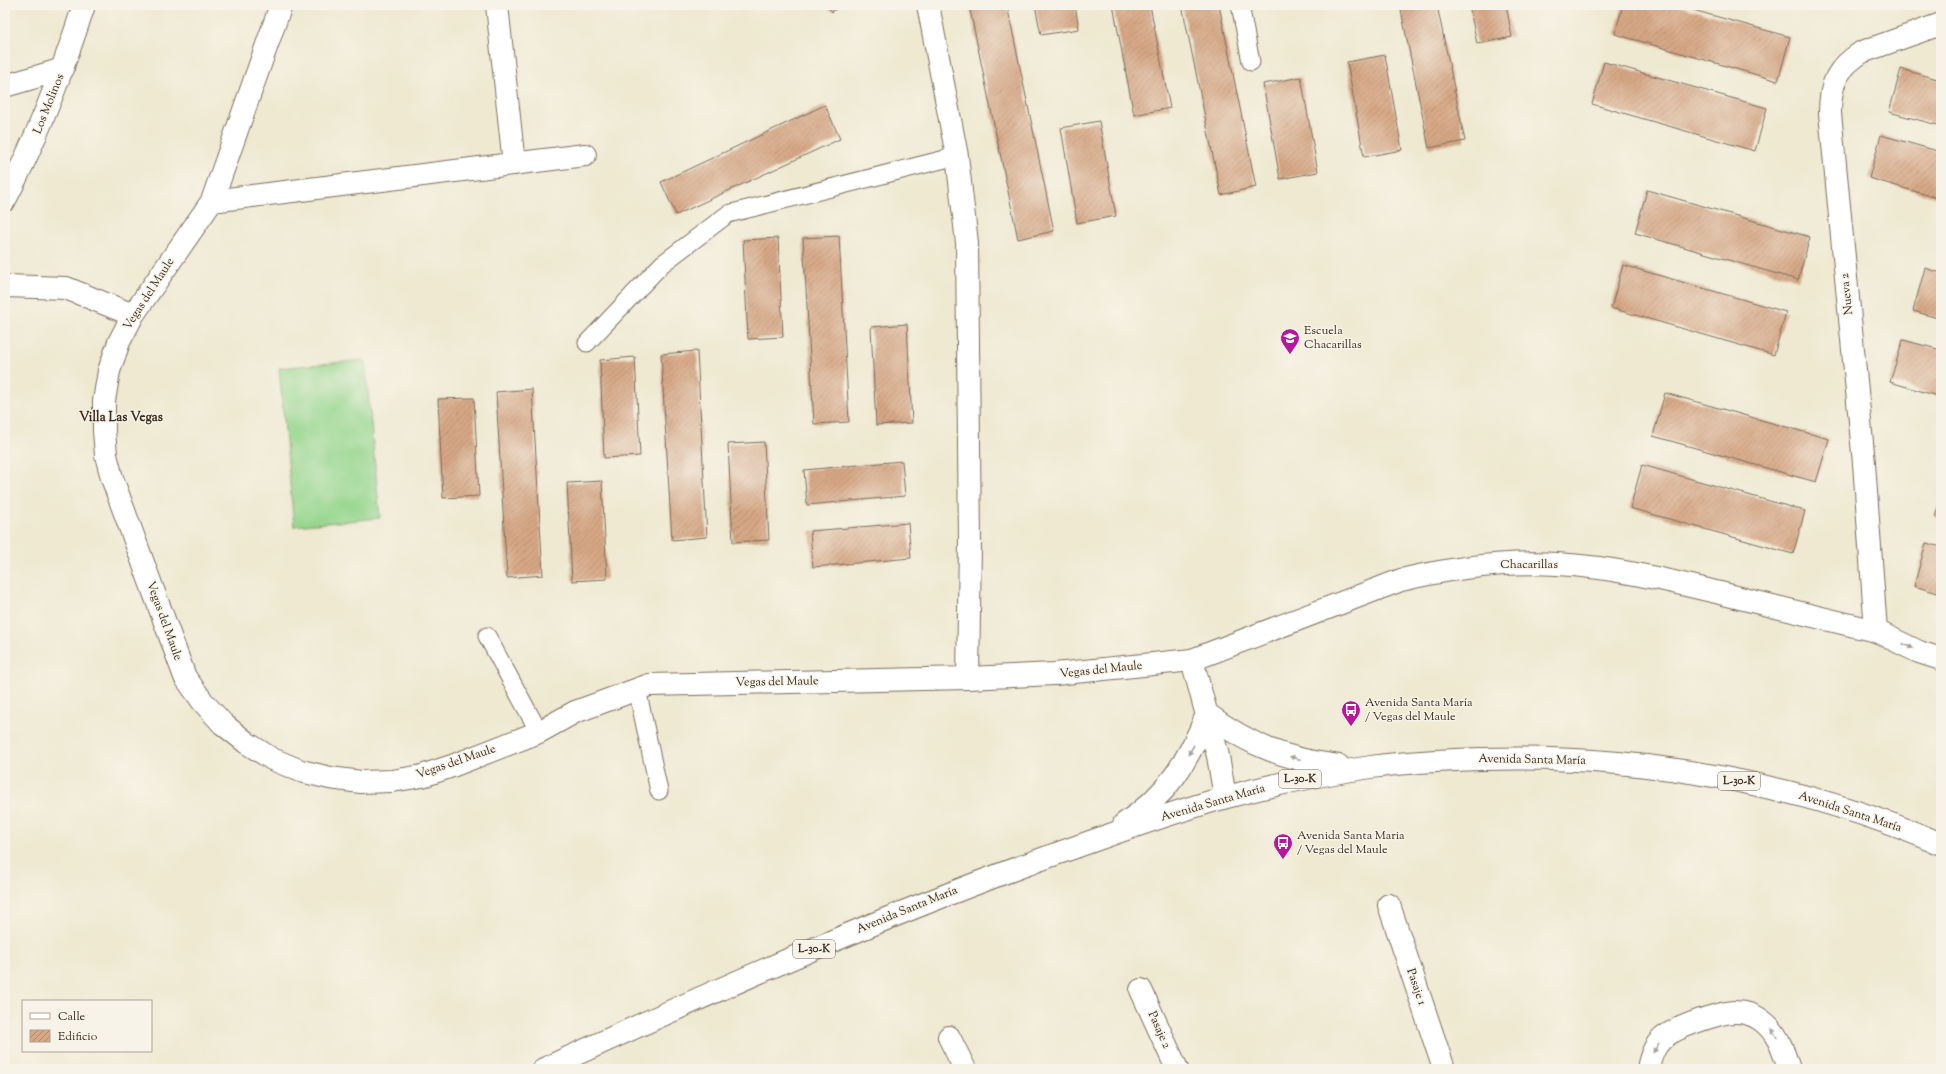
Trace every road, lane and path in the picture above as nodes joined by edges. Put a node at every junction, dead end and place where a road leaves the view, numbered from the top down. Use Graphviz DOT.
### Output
graph roads {
  1 [pos="84,5"];
  2 [pos="281,5"];
  3 [pos="497,5"];
  4 [pos="928,5"];
  5 [pos="1240,5"];
  6 [pos="1941,24"];
  7 [pos="1251,62"];
  8 [pos="64,69"];
  9 [pos="5,86"];
  10 [pos="585,155"];
  11 [pos="957,156"];
  12 [pos="514,164"];
  13 [pos="5,200"];
  14 [pos="212,201"];
  15 [pos="5,286"];
  16 [pos="132,314"];
  17 [pos="587,343"];
  18 [pos="1876,631"];
  19 [pos="487,636"];
  20 [pos="1941,659"];
  21 [pos="1192,660"];
  22 [pos="968,678"];
  23 [pos="637,689"];
  24 [pos="1206,714"];
  25 [pos="539,732"];
  26 [pos="1375,766"];
  27 [pos="659,791"];
  28 [pos="1225,797"];
  29 [pos="1090,842"];
  30 [pos="1941,844"];
  31 [pos="1389,905"];
  32 [pos="1141,990"];
  33 [pos="949,1037"];
  34 [pos="544,1069"];
  35 [pos="965,1069"];
  36 [pos="1177,1069"];
  37 [pos="1444,1069"];
  38 [pos="1648,1069"];
  39 [pos="1789,1069"];
  1 -- 8 [label="street, Los Molinos"];
  2 -- 14 [label="street, Vegas del Maule"];
  3 -- 12 [label="street"];
  4 -- 11 [label="street"];
  5 -- 7 [label="lane"];
  6 -- 18 [label="street, Nueva 2"];
  8 -- 9 [label="street"];
  8 -- 13 [label="street, Los Molinos"];
  10 -- 12 [label="street"];
  11 -- 17 [label="lane"];
  11 -- 22 [label="street"];
  12 -- 14 [label="street"];
  14 -- 16 [label="street, Vegas del Maule"];
  15 -- 16 [label="street"];
  16 -- 25 [label="street, Vegas del Maule"];
  18 -- 20 [label="street, Chacarillas, one-way"];
  18 -- 21 [label="street, Chacarillas"];
  19 -- 25 [label="lane"];
  21 -- 22 [label="street, Vegas del Maule"];
  21 -- 24 [label="street"];
  22 -- 23 [label="street, Vegas del Maule"];
  23 -- 25 [label="street, Vegas del Maule"];
  23 -- 27 [label="lane"];
  26 -- 24 [label="street, one-way"];
  24 -- 28 [label="street"];
  24 -- 29 [label="street, one-way"];
  26 -- 28 [label="street, Avenida Santa María / L-30-K"];
  26 -- 30 [label="street, Avenida Santa María / L-30-K"];
  28 -- 29 [label="street, Avenida Santa María / L-30-K"];
  29 -- 34 [label="street, Avenida Santa María / L-30-K"];
  31 -- 37 [label="street, Pasaje 1"];
  32 -- 36 [label="street, Pasaje 2"];
  33 -- 35 [label="street"];
  39 -- 38 [label="street, one-way"];
}
